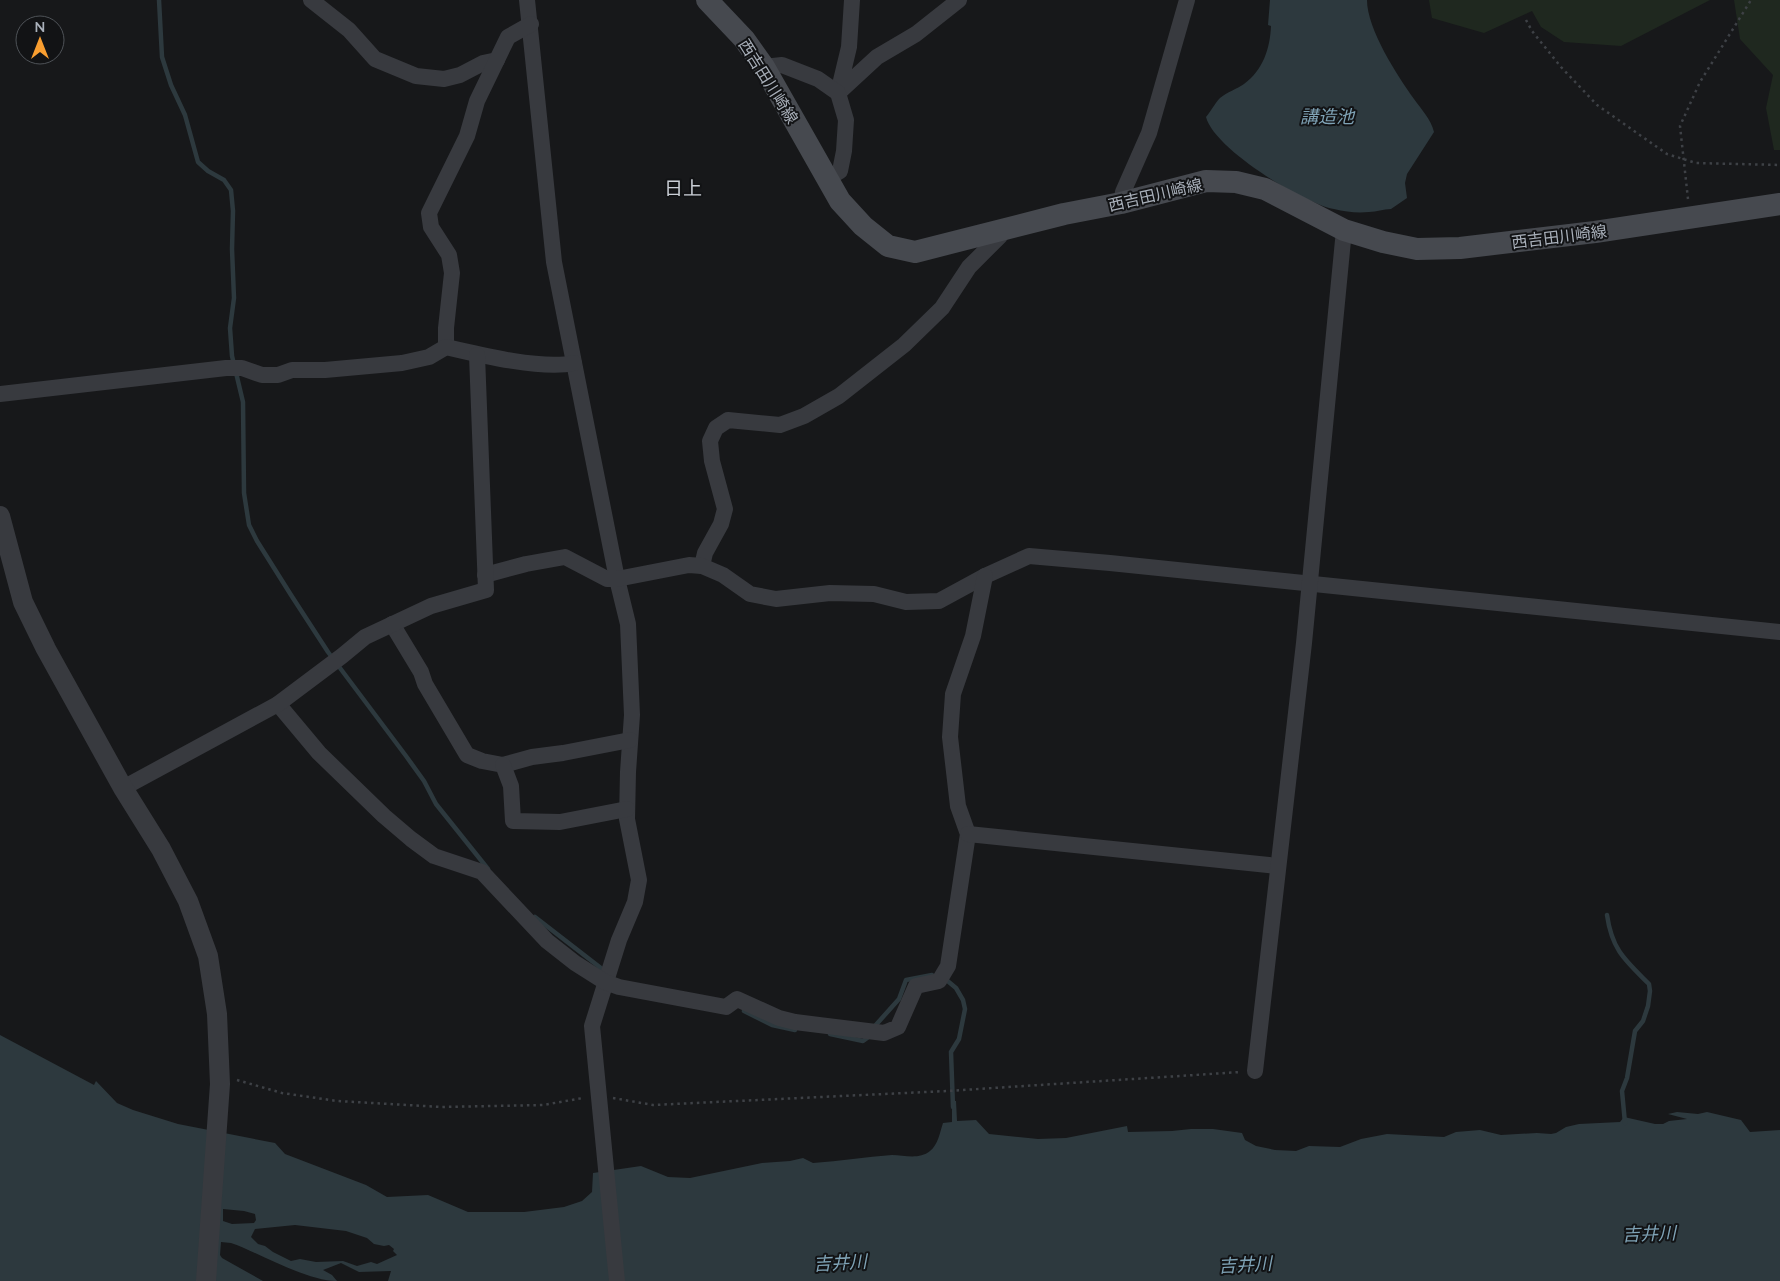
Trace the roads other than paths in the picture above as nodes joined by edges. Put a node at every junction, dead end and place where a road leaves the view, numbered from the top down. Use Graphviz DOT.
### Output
graph roads {
  1 [pos="311,0"];
  2 [pos="527,0"];
  3 [pos="707,0"];
  4 [pos="852,0"];
  5 [pos="959,0"];
  6 [pos="1187,0"];
  7 [pos="531,24"];
  8 [pos="497,60"];
  9 [pos="764,67"];
  10 [pos="838,93"];
  11 [pos="826,179"];
  12 [pos="1122,203"];
  13 [pos="1780,204"];
  14 [pos="1005,228"];
  15 [pos="1344,230"];
  16 [pos="446,348"];
  17 [pos="477,355"];
  18 [pos="574,363"];
  19 [pos="0,394"];
  20 [pos="0,516"];
  21 [pos="702,566"];
  22 [pos="485,575"];
  23 [pos="986,576"];
  24 [pos="617,580"];
  25 [pos="1309,584"];
  26 [pos="392,624"];
  27 [pos="1780,632"];
  28 [pos="278,704"];
  29 [pos="630,740"];
  30 [pos="503,765"];
  31 [pos="123,788"];
  32 [pos="627,809"];
  33 [pos="968,834"];
  34 [pos="1278,866"];
  35 [pos="605,982"];
  36 [pos="1255,1071"];
  37 [pos="206,1281"];
  38 [pos="616,1281"];
  1 -- 8 [label="street"];
  2 -- 7 [label="street"];
  3 -- 9 [label="main road, 西吉田川崎線"];
  4 -- 10 [label="street"];
  5 -- 10 [label="street"];
  6 -- 12 [label="street"];
  7 -- 8 [label="street"];
  7 -- 18 [label="street"];
  8 -- 16 [label="street"];
  9 -- 10 [label="street"];
  9 -- 11 [label="main road, 西吉田川崎線"];
  10 -- 11 [label="street"];
  11 -- 14 [label="main road, 西吉田川崎線"];
  12 -- 14 [label="main road, 西吉田川崎線"];
  12 -- 15 [label="main road, 西吉田川崎線"];
  13 -- 15 [label="main road, 西吉田川崎線"];
  14 -- 21 [label="street"];
  15 -- 25 [label="street"];
  16 -- 17 [label="street"];
  16 -- 19 [label="street"];
  17 -- 18 [label="street"];
  17 -- 22 [label="street"];
  18 -- 24 [label="street"];
  20 -- 31 [label="street"];
  21 -- 23 [label="street"];
  21 -- 24 [label="street"];
  22 -- 24 [label="street"];
  22 -- 26 [label="street"];
  23 -- 25 [label="street"];
  23 -- 33 [label="street"];
  24 -- 29 [label="street"];
  25 -- 27 [label="street"];
  25 -- 34 [label="street"];
  26 -- 28 [label="street"];
  26 -- 30 [label="street"];
  28 -- 31 [label="street"];
  28 -- 35 [label="street"];
  29 -- 30 [label="street"];
  29 -- 32 [label="street"];
  30 -- 32 [label="street"];
  31 -- 37 [label="street"];
  32 -- 35 [label="street"];
  33 -- 34 [label="street"];
  33 -- 35 [label="street"];
  34 -- 36 [label="street"];
  35 -- 38 [label="street"];
}
